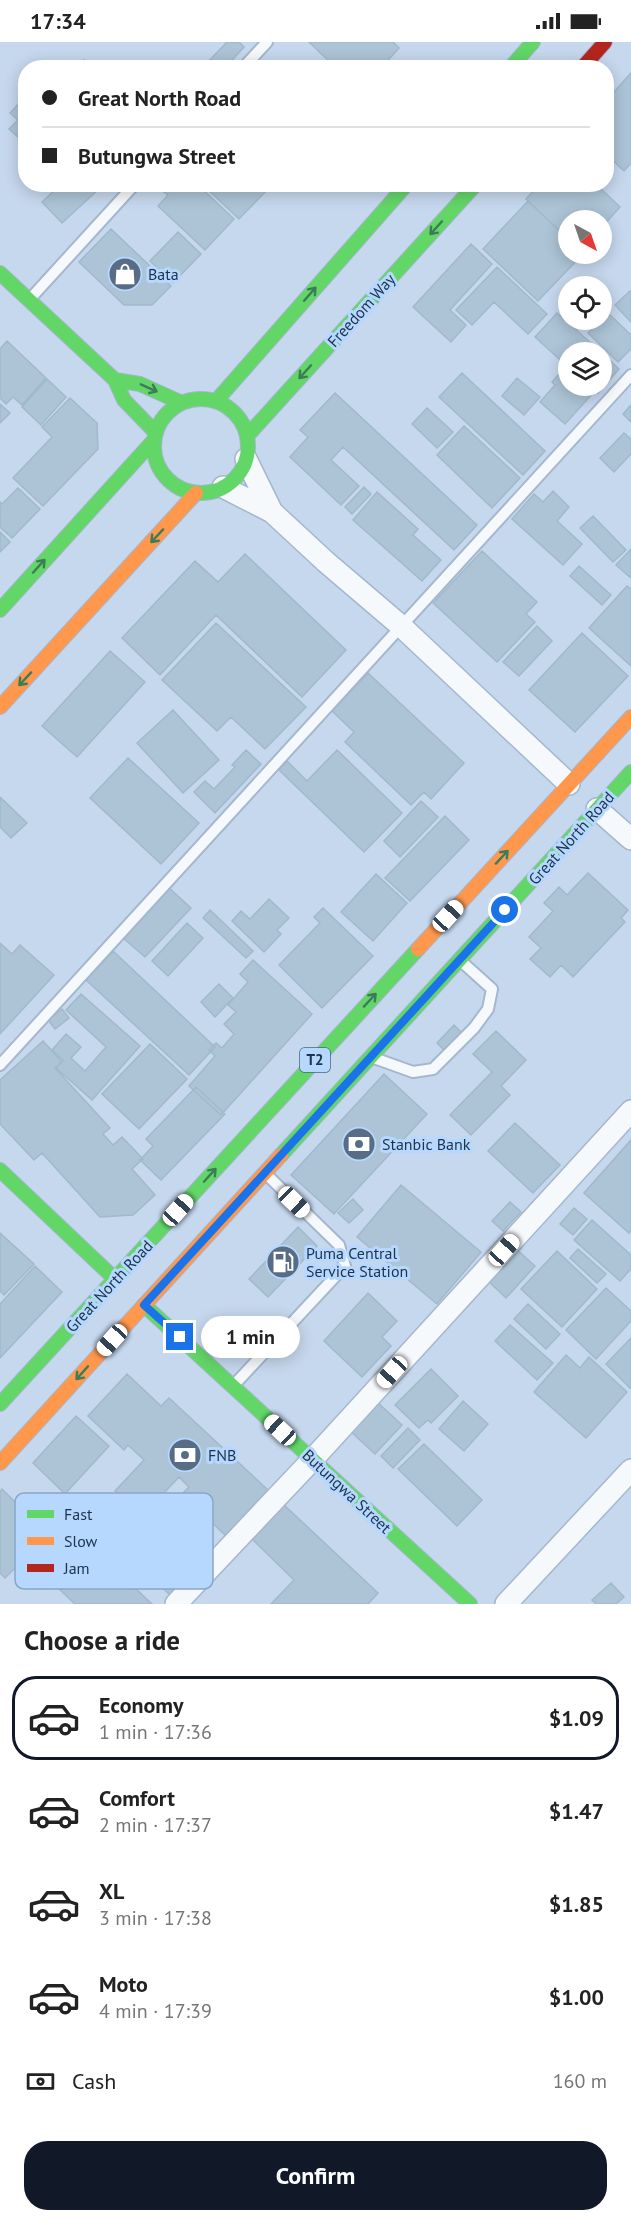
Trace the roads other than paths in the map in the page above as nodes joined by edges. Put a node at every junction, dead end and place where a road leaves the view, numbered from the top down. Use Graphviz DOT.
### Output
graph roads {
  1 [pos="267,42"];
  2 [pos="533,42"];
  3 [pos="605,42"];
  4 [pos="250,60"];
  5 [pos="517,60"];
  6 [pos="589,60"];
  7 [pos="128,192"];
  8 [pos="400,192"];
  9 [pos="469,192"];
  10 [pos="0,273"];
  11 [pos="29,300"];
  12 [pos="631,375"];
  13 [pos="115,380"];
  14 [pos="216,401"];
  15 [pos="182,403"];
  16 [pos="247,436"];
  17 [pos="155,437"];
  18 [pos="246,459"];
  19 [pos="224,487"];
  20 [pos="196,493"];
  21 [pos="272,512"];
  22 [pos="0,610"];
  23 [pos="401,626"];
  24 [pos="0,707"];
  25 [pos="631,717"];
  26 [pos="631,772"];
  27 [pos="569,784"];
  28 [pos="597,809"];
  29 [pos="631,839"];
  30 [pos="459,960"];
  31 [pos="342,1032"];
  32 [pos="344,1048"];
  33 [pos="372,1057"];
  34 [pos="356,1058"];
  35 [pos="0,1065"];
  36 [pos="303,1074"];
  37 [pos="329,1103"];
  38 [pos="631,1111"];
  39 [pos="0,1170"];
  40 [pos="265,1173"];
  41 [pos="115,1279"];
  42 [pos="144,1305"];
  43 [pos="233,1386"];
  44 [pos="0,1404"];
  45 [pos="312,1460"];
  46 [pos="0,1463"];
  47 [pos="631,1470"];
  48 [pos="213,1565"];
  49 [pos="190,1589"];
  50 [pos="176,1604"];
  51 [pos="470,1604"];
  52 [pos="506,1604"];
  1 -- 4 [label="lane"];
  2 -- 5 [label="main road"];
  3 -- 6 [label="main road"];
  7 -- 11 [label="lane"];
  14 -- 8 [label="main road, one-way"];
  9 -- 16 [label="main road, Freedom Way, one-way"];
  10 -- 11 [label="main road"];
  11 -- 13 [label="main road"];
  12 -- 23 [label="lane"];
  13 -- 15 [label="main road, one-way"];
  13 -- 17 [label="main road"];
  14 -- 15 [label="main road"];
  14 -- 16 [label="main road"];
  15 -- 17 [label="main road"];
  16 -- 18 [label="main road"];
  17 -- 20 [label="main road"];
  22 -- 17 [label="main road, one-way"];
  18 -- 19 [label="main road"];
  18 -- 21 [label="street"];
  19 -- 20 [label="main road"];
  19 -- 21 [label="street"];
  20 -- 24 [label="main road, one-way"];
  21 -- 23 [label="street"];
  23 -- 27 [label="street"];
  23 -- 35 [label="lane"];
  25 -- 27 [label="main road, Great North Road / T2"];
  26 -- 28 [label="main road, Great North Road / T2"];
  31 -- 27 [label="main road, Great North Road / T2, one-way"];
  28 -- 29 [label="street"];
  28 -- 30 [label="main road, Great North Road / T2"];
  30 -- 33 [label="main road, Great North Road / T2"];
  30 -- 33 [label="lane"];
  31 -- 32 [label="main road"];
  31 -- 36 [label="main road, Great North Road / T2"];
  33 -- 34 [label="main road"];
  33 -- 37 [label="main road, Great North Road / T2"];
  36 -- 37 [label="main road"];
  41 -- 36 [label="main road, Great North Road / T2, one-way"];
  37 -- 40 [label="main road, Great North Road / T2"];
  38 -- 45 [label="street"];
  39 -- 41 [label="main road"];
  40 -- 42 [label="main road, Great North Road / T2"];
  40 -- 43 [label="lane"];
  41 -- 44 [label="main road, Great North Road / T2"];
  42 -- 43 [label="main road, Butungwa Street"];
  42 -- 46 [label="main road, Great North Road / T2, one-way"];
  43 -- 45 [label="main road, Butungwa Street"];
  45 -- 48 [label="street"];
  45 -- 51 [label="main road, Butungwa Street"];
  47 -- 52 [label="street"];
  49 -- 50 [label="street"];
}
